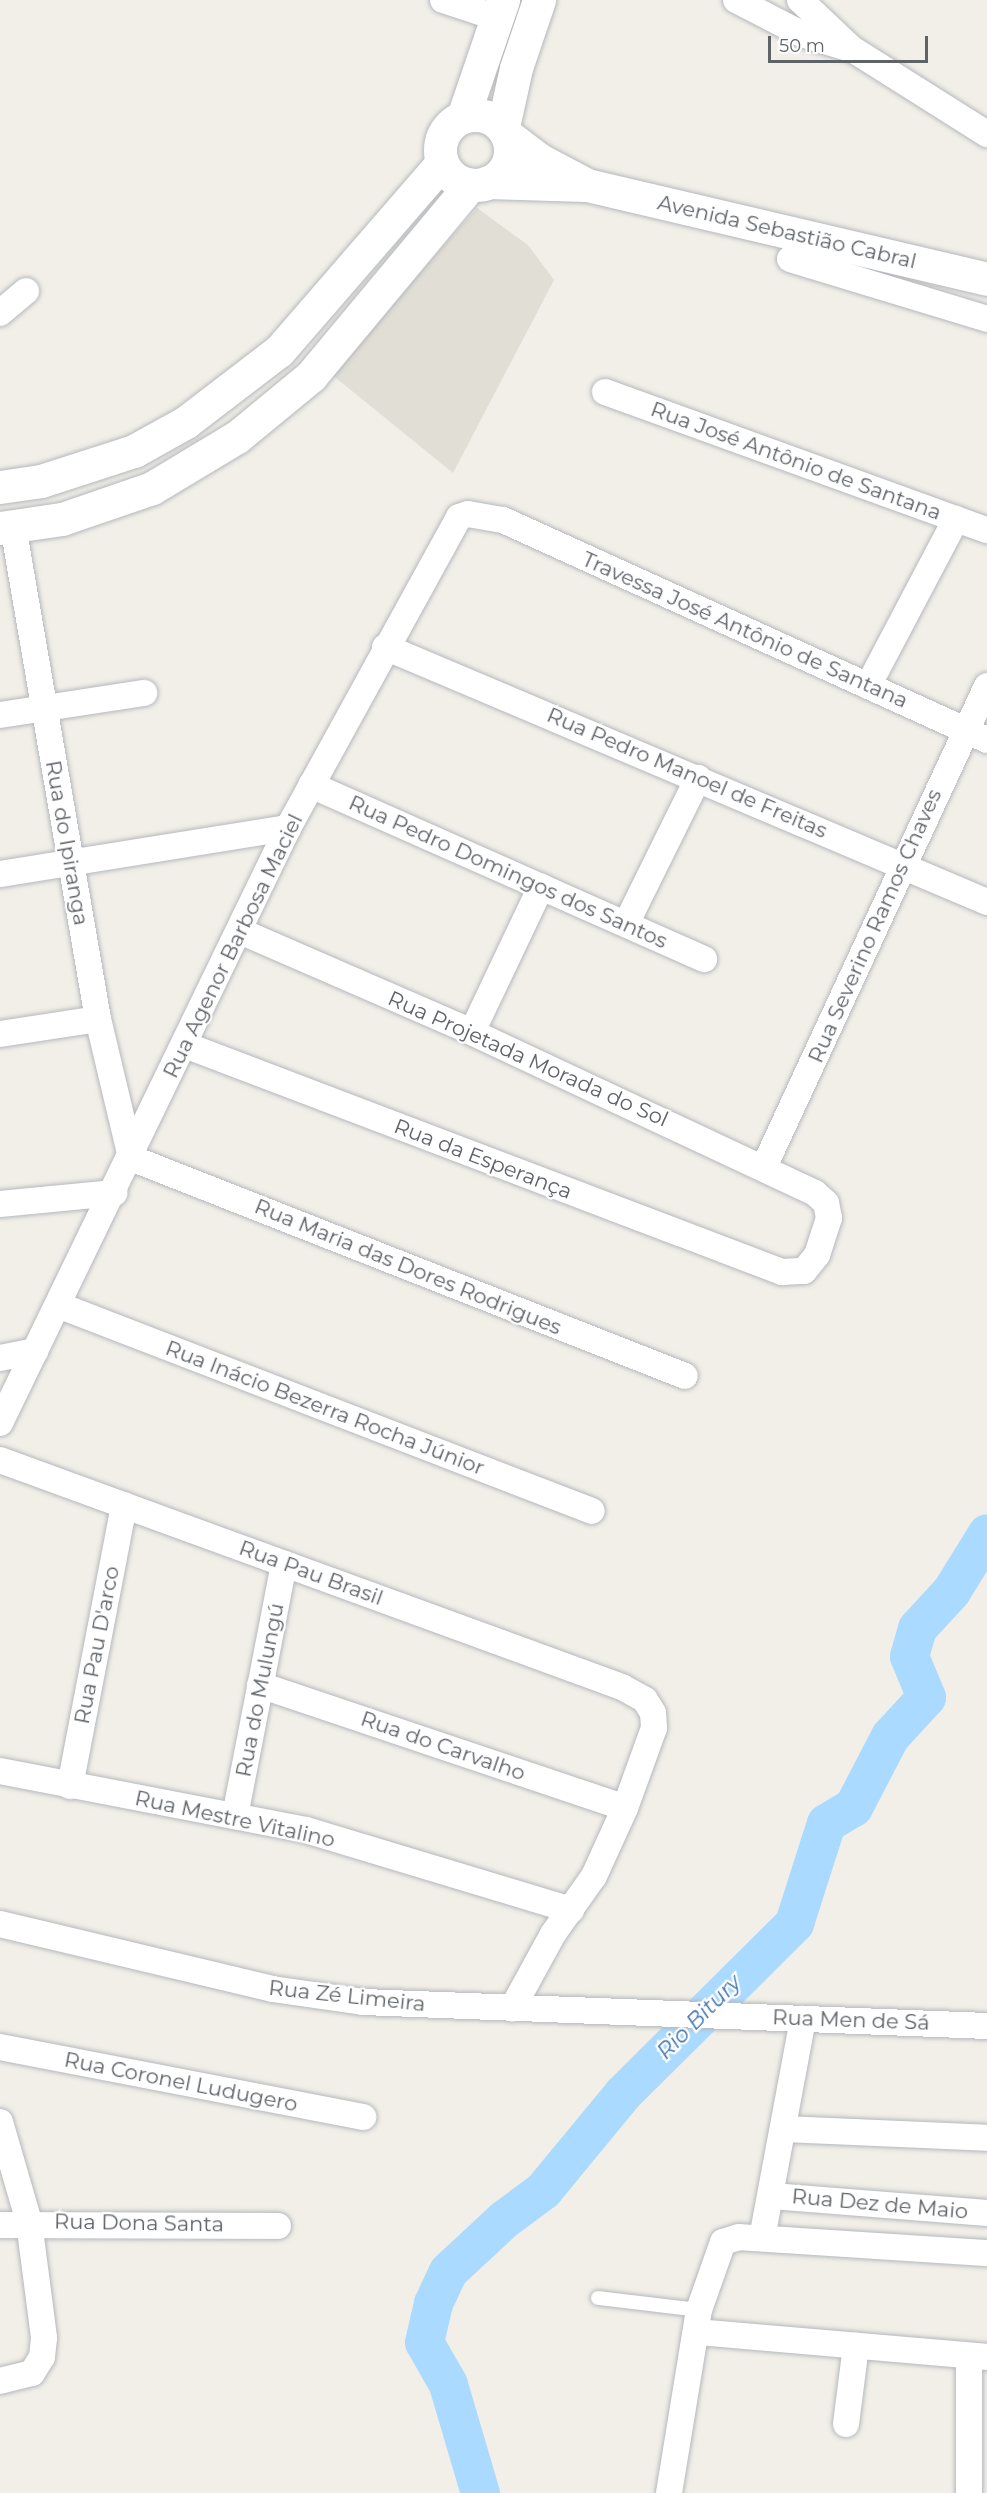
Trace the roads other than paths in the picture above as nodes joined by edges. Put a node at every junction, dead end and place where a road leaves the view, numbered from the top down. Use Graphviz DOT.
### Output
graph roads {
  1 [pos="443,0"];
  2 [pos="539,0"];
  3 [pos="736,0"];
  4 [pos="800,0"];
  5 [pos="500,9"];
  6 [pos="852,49"];
  7 [pos="463,117"];
  8 [pos="505,132"];
  9 [pos="987,134"];
  10 [pos="442,163"];
  11 [pos="479,184"];
  12 [pos="587,185"];
  13 [pos="790,259"];
  14 [pos="987,279"];
  15 [pos="26,291"];
  16 [pos="0,313"];
  17 [pos="987,319"];
  18 [pos="279,351"];
  19 [pos="308,379"];
  20 [pos="605,392"];
  21 [pos="41,481"];
  22 [pos="0,487"];
  23 [pos="956,519"];
  24 [pos="52,520"];
  25 [pos="503,520"];
  26 [pos="7,527"];
  27 [pos="987,530"];
  28 [pos="385,647"];
  29 [pos="868,686"];
  30 [pos="987,686"];
  31 [pos="144,693"];
  32 [pos="44,708"];
  33 [pos="0,715"];
  34 [pos="976,735"];
  35 [pos="698,778"];
  36 [pos="311,785"];
  37 [pos="288,828"];
  38 [pos="71,862"];
  39 [pos="905,865"];
  40 [pos="0,874"];
  41 [pos="541,887"];
  42 [pos="987,902"];
  43 [pos="626,924"];
  44 [pos="240,931"];
  45 [pos="704,959"];
  46 [pos="98,1019"];
  47 [pos="472,1032"];
  48 [pos="0,1034"];
  49 [pos="185,1045"];
  50 [pos="131,1158"];
  51 [pos="764,1167"];
  52 [pos="114,1193"];
  53 [pos="815,1193"];
  54 [pos="0,1204"];
  55 [pos="58,1305"];
  56 [pos="35,1351"];
  57 [pos="0,1358"];
  58 [pos="685,1376"];
  59 [pos="0,1423"];
  60 [pos="0,1460"];
  61 [pos="124,1505"];
  62 [pos="592,1511"];
  63 [pos="284,1564"];
  64 [pos="260,1685"];
  65 [pos="0,1771"];
  66 [pos="70,1786"];
  67 [pos="625,1808"];
  68 [pos="235,1816"];
  69 [pos="571,1910"];
  70 [pos="0,1924"];
  71 [pos="512,2009"];
  72 [pos="665,2015"];
  73 [pos="803,2019"];
  74 [pos="987,2026"];
  75 [pos="0,2047"];
  76 [pos="363,2117"];
  77 [pos="0,2122"];
  78 [pos="784,2129"];
  79 [pos="987,2138"];
  80 [pos="772,2196"];
  81 [pos="987,2213"];
  82 [pos="29,2222"];
  83 [pos="0,2225"];
  84 [pos="278,2226"];
  85 [pos="751,2238"];
  86 [pos="987,2253"];
  87 [pos="598,2298"];
  88 [pos="698,2321"];
  89 [pos="856,2346"];
  90 [pos="978,2357"];
  91 [pos="6,2381"];
  92 [pos="846,2424"];
  93 [pos="669,2493"];
  94 [pos="969,2493"];
  1 -- 5 [label="street"];
  2 -- 8 [label="main road"];
  3 -- 6 [label="street"];
  4 -- 6 [label="street"];
  5 -- 7 [label="main road"];
  6 -- 9 [label="street"];
  7 -- 8 [label="main road"];
  7 -- 10 [label="main road"];
  8 -- 11 [label="main road"];
  8 -- 12 [label="main road, Avenida Sebastião Cabral"];
  10 -- 11 [label="main road"];
  10 -- 18 [label="main road"];
  11 -- 12 [label="main road, Avenida Sebastião Cabral"];
  11 -- 19 [label="main road"];
  12 -- 14 [label="main road, Avenida Sebastião Cabral"];
  13 -- 17 [label="street"];
  15 -- 16 [label="street"];
  18 -- 19 [label="main road"];
  18 -- 21 [label="main road"];
  19 -- 24 [label="main road"];
  20 -- 23 [label="street, Rua José Antônio de Santana"];
  21 -- 22 [label="main road"];
  21 -- 24 [label="main road"];
  23 -- 27 [label="street, Rua José Antônio de Santana"];
  23 -- 29 [label="street"];
  24 -- 26 [label="main road"];
  25 -- 28 [label="street, Rua Agenor Barbosa Maciel"];
  25 -- 29 [label="street, Travessa José Antônio de Santana"];
  26 -- 32 [label="street, Rua do Ipiranga"];
  28 -- 35 [label="street, Rua Pedro Manoel de Freitas"];
  28 -- 36 [label="street, Rua Agenor Barbosa Maciel"];
  29 -- 34 [label="street, Travessa José Antônio de Santana"];
  30 -- 34 [label="street, Rua Severino Ramos Chaves"];
  31 -- 32 [label="street"];
  32 -- 33 [label="street"];
  32 -- 38 [label="street, Rua do Ipiranga"];
  34 -- 39 [label="street, Rua Severino Ramos Chaves"];
  35 -- 39 [label="street, Rua Pedro Manoel de Freitas"];
  35 -- 43 [label="street"];
  36 -- 37 [label="street, Rua Agenor Barbosa Maciel"];
  36 -- 41 [label="street, Rua Pedro Domingos dos Santos"];
  37 -- 38 [label="street"];
  37 -- 44 [label="street, Rua Agenor Barbosa Maciel"];
  38 -- 40 [label="street"];
  38 -- 46 [label="street, Rua do Ipiranga"];
  39 -- 42 [label="street, Rua Pedro Manoel de Freitas"];
  39 -- 51 [label="street, Rua Severino Ramos Chaves"];
  41 -- 43 [label="street, Rua Pedro Domingos dos Santos"];
  41 -- 47 [label="street"];
  43 -- 45 [label="street, Rua Pedro Domingos dos Santos"];
  44 -- 47 [label="street, Rua Projetada Morada do Sol"];
  44 -- 49 [label="street, Rua Agenor Barbosa Maciel"];
  46 -- 48 [label="street"];
  46 -- 50 [label="street, Rua do Ipiranga"];
  47 -- 51 [label="street, Rua Projetada Morada do Sol"];
  49 -- 50 [label="street, Rua Agenor Barbosa Maciel"];
  49 -- 53 [label="street, Rua da Esperança"];
  50 -- 52 [label="street, Rua Agenor Barbosa Maciel"];
  50 -- 58 [label="street, Rua Maria das Dores Rodrigues"];
  51 -- 53 [label="street, Rua Projetada Morada do Sol"];
  52 -- 54 [label="street"];
  52 -- 55 [label="street, Rua Agenor Barbosa Maciel"];
  55 -- 56 [label="street, Rua Agenor Barbosa Maciel"];
  55 -- 62 [label="street, Rua Inácio Bezerra Rocha Júnior"];
  56 -- 57 [label="street"];
  56 -- 59 [label="street, Rua Agenor Barbosa Maciel"];
  60 -- 61 [label="street, Rua Pau Brasil"];
  61 -- 63 [label="street, Rua Pau Brasil"];
  61 -- 66 [label="street, Rua Pau D'arco"];
  63 -- 64 [label="street, Rua do Mulungú"];
  63 -- 67 [label="street, Rua Pau Brasil"];
  64 -- 67 [label="street, Rua do Carvalho"];
  64 -- 68 [label="street, Rua do Mulungú"];
  65 -- 66 [label="street, Rua Mestre Vitalino"];
  66 -- 68 [label="street, Rua Mestre Vitalino"];
  67 -- 69 [label="street, Rua Pau Brasil"];
  68 -- 69 [label="street, Rua Mestre Vitalino"];
  69 -- 71 [label="street, Rua Pau Brasil"];
  70 -- 71 [label="street, Rua Zé Limeira"];
  71 -- 72 [label="street, Rua Zé Limeira"];
  72 -- 73 [label="street, Rua Men de Sá"];
  73 -- 74 [label="street, Rua Men de Sá"];
  73 -- 78 [label="street"];
  75 -- 76 [label="street, Rua Coronel Ludugero"];
  77 -- 82 [label="street"];
  78 -- 79 [label="street"];
  78 -- 80 [label="street"];
  80 -- 81 [label="street, Rua Dez de Maio"];
  80 -- 85 [label="street"];
  82 -- 83 [label="street, Rua Dona Santa"];
  82 -- 84 [label="street, Rua Dona Santa"];
  82 -- 91 [label="street"];
  85 -- 86 [label="street"];
  85 -- 88 [label="street"];
  87 -- 88 [label="lane"];
  88 -- 89 [label="street"];
  88 -- 93 [label="street"];
  89 -- 90 [label="street"];
  89 -- 92 [label="street"];
  90 -- 94 [label="street"];
}
